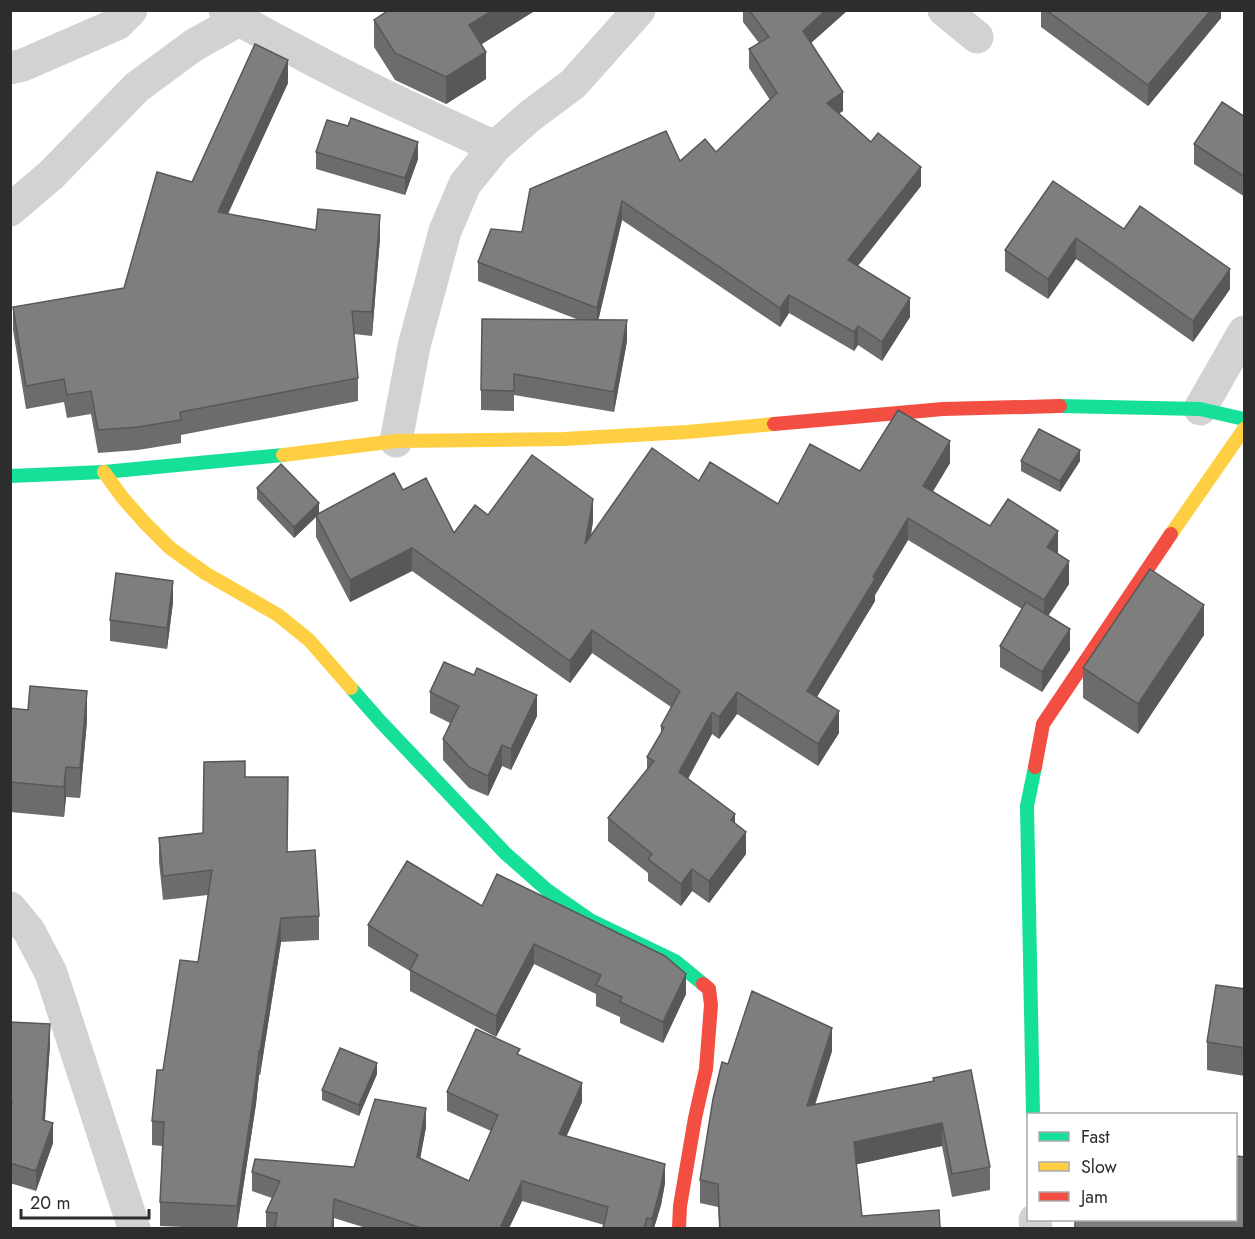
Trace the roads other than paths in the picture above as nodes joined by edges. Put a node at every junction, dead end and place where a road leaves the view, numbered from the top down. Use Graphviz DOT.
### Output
graph roads {
  1 [pos="131,10"];
  2 [pos="639,10"];
  3 [pos="944,10"];
  4 [pos="232,15"];
  5 [pos="977,37"];
  6 [pos="10,68"];
  7 [pos="495,147"];
  8 [pos="10,210"];
  9 [pos="1245,332"];
  10 [pos="1200,409"];
  11 [pos="1245,419"];
  12 [pos="1245,429"];
  13 [pos="396,441"];
  14 [pos="104,472"];
  15 [pos="10,476"];
  16 [pos="10,908"];
  17 [pos="1033,1113"];
  18 [pos="134,1228"];
  19 [pos="679,1228"];
  1 -- 6 [label="street"];
  2 -- 7 [label="street"];
  3 -- 5 [label="street"];
  4 -- 7 [label="street"];
  4 -- 8 [label="street"];
  7 -- 13 [label="street"];
  9 -- 10 [label="street"];
  10 -- 11 [label="street"];
  10 -- 13 [label="street"];
  12 -- 17 [label="street"];
  13 -- 14 [label="street"];
  14 -- 15 [label="street"];
  14 -- 19 [label="street"];
  16 -- 18 [label="street"];
}
